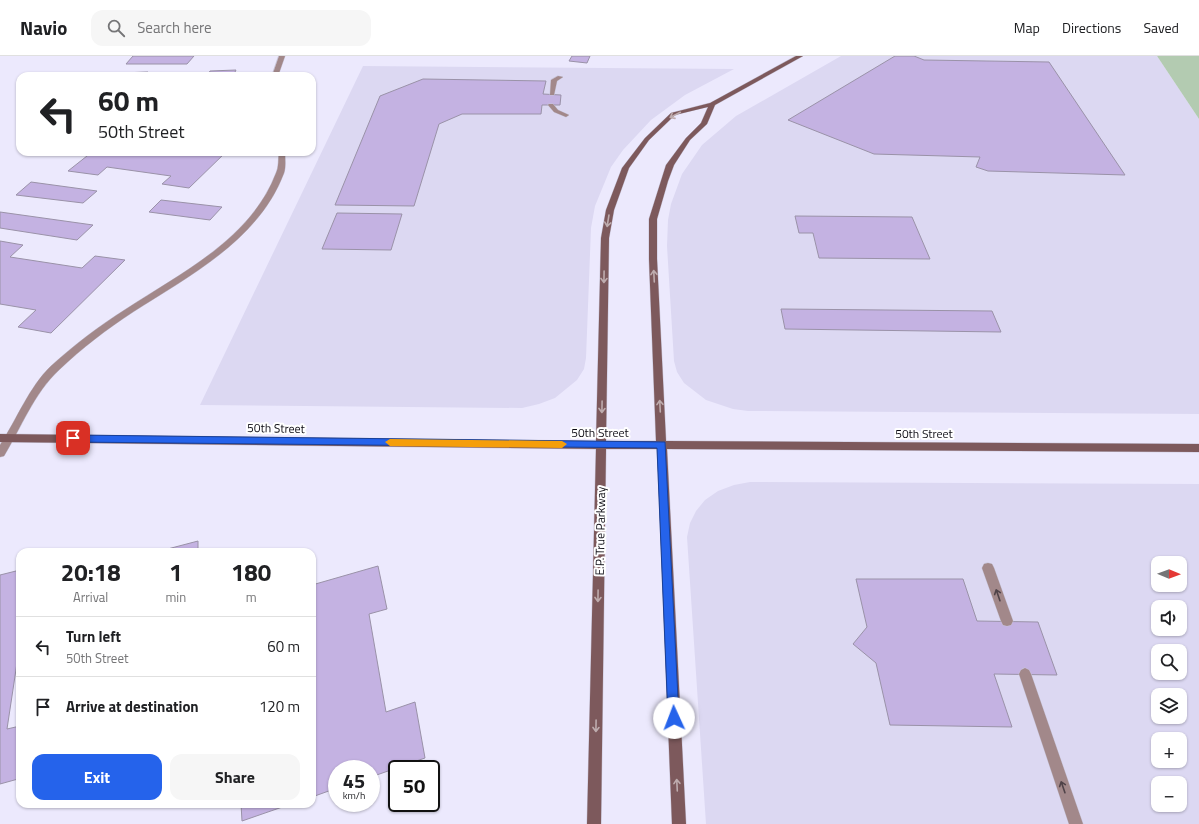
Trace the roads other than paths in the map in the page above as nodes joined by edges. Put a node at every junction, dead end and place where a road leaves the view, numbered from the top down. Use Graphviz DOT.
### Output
graph roads {
  1 [pos="282,56"];
  2 [pos="800,56"];
  3 [pos="276,72"];
  4 [pos="560,77"];
  5 [pos="552,94"];
  6 [pos="712,104"];
  7 [pos="551,105"];
  8 [pos="566,114"];
  9 [pos="282,156"];
  10 [pos="5,438"];
  11 [pos="602,445"];
  12 [pos="662,445"];
  13 [pos="1199,448"];
  14 [pos="0,452"];
  15 [pos="988,568"];
  16 [pos="1007,621"];
  17 [pos="1025,674"];
  18 [pos="594,824"];
  19 [pos="679,824"];
  20 [pos="1076,824"];
  1 -- 3 [label="lane"];
  2 -- 6 [label="main road, E.P. True Parkway"];
  4 -- 5 [label="lane"];
  6 -- 11 [label="main road, E.P. True Parkway, one-way"];
  12 -- 6 [label="main road, one-way"];
  7 -- 8 [label="lane"];
  9 -- 10 [label="lane"];
  10 -- 11 [label="main road, 50th Street"];
  10 -- 14 [label="lane"];
  11 -- 12 [label="main road, 50th Street"];
  11 -- 18 [label="main road, E.P. True Parkway, one-way"];
  12 -- 13 [label="main road, 50th Street"];
  19 -- 12 [label="main road, one-way"];
  16 -- 15 [label="lane, one-way"];
  20 -- 17 [label="lane, one-way"];
}
